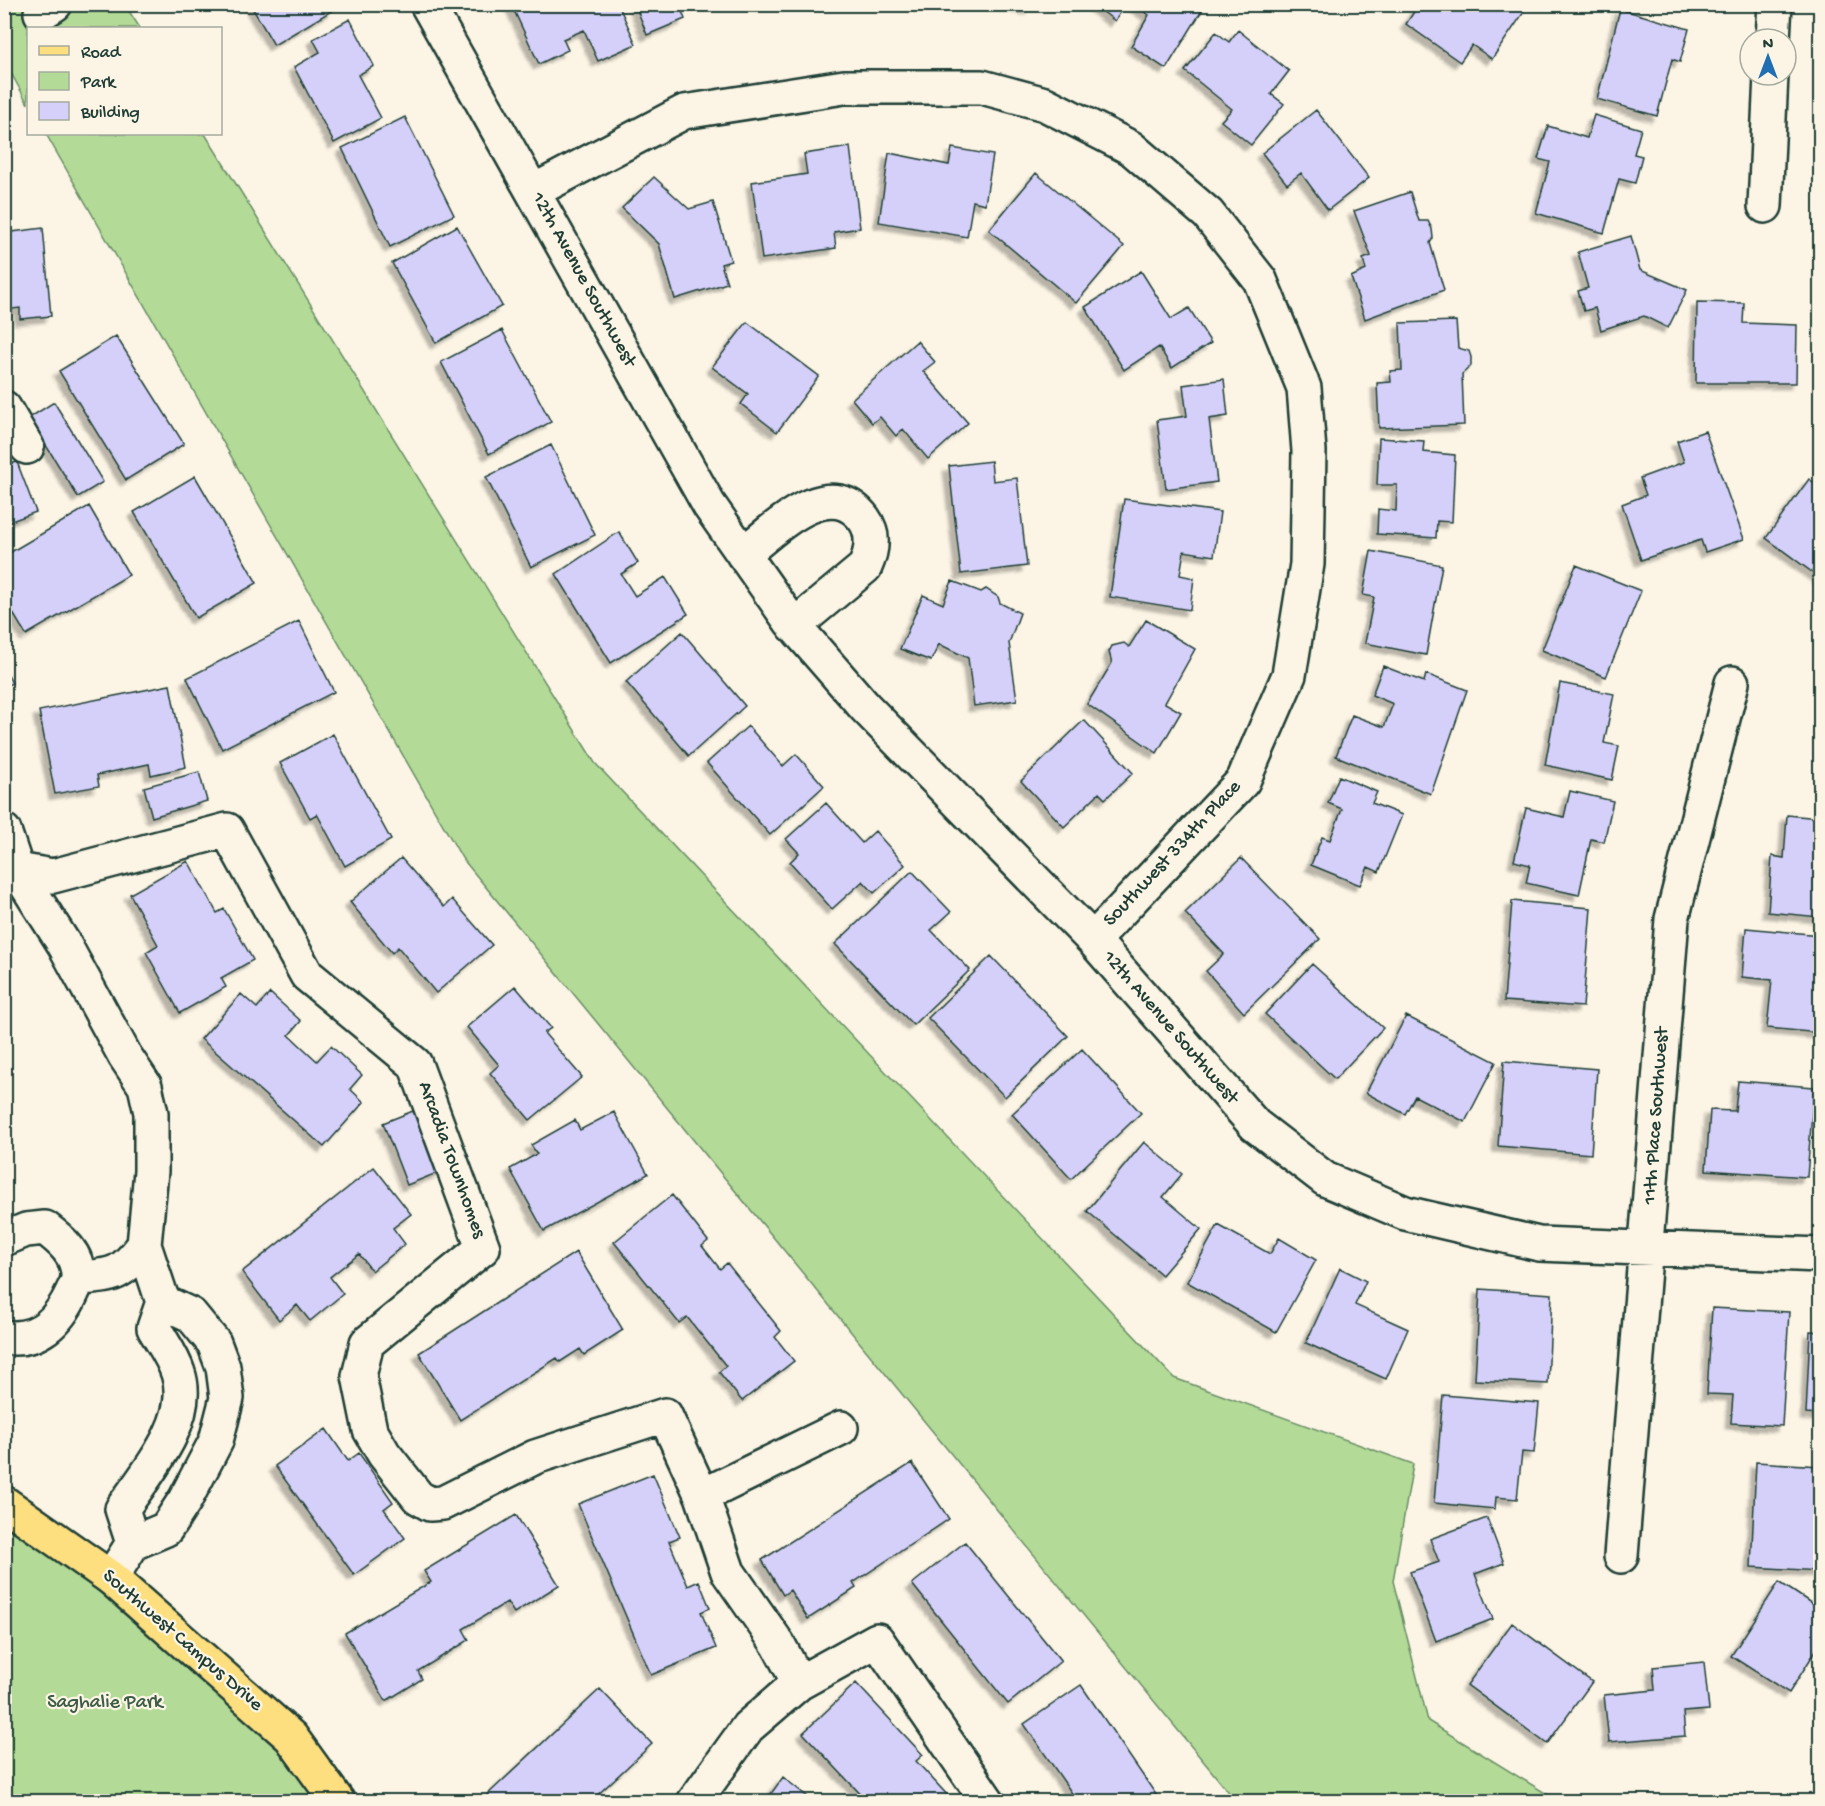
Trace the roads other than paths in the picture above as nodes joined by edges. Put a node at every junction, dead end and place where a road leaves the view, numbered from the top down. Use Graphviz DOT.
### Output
graph roads {
  1 [pos="427,4"];
  2 [pos="1775,4"];
  3 [pos="1774,27"];
  4 [pos="1770,87"];
  5 [pos="534,191"];
  6 [pos="1765,206"];
  7 [pos="4,408"];
  8 [pos="27,447"];
  9 [pos="743,554"];
  10 [pos="795,626"];
  11 [pos="1732,683"];
  12 [pos="4,831"];
  13 [pos="11,874"];
  14 [pos="1093,940"];
  15 [pos="4,1239"];
  16 [pos="144,1245"];
  17 [pos="1647,1247"];
  18 [pos="1821,1255"];
  19 [pos="79,1278"];
  20 [pos="163,1302"];
  21 [pos="4,1337"];
  22 [pos="842,1428"];
  23 [pos="702,1496"];
  24 [pos="4,1503"];
  25 [pos="133,1543"];
  26 [pos="1621,1556"];
  27 [pos="111,1578"];
  28 [pos="800,1683"];
  29 [pos="338,1802"];
  30 [pos="694,1802"];
  31 [pos="988,1802"];
  1 -- 5 [label="street, 12th Avenue Southwest"];
  2 -- 3 [label="street"];
  4 -- 6 [label="street"];
  5 -- 9 [label="street, 12th Avenue Southwest"];
  5 -- 14 [label="street, Southwest 334th Place"];
  7 -- 8 [label="street"];
  9 -- 10 [label="street, 12th Avenue Southwest"];
  9 -- 10 [label="street"];
  10 -- 14 [label="street, 12th Avenue Southwest"];
  11 -- 17 [label="street, 11th Place Southwest"];
  12 -- 13 [label="street"];
  13 -- 16 [label="street"];
  13 -- 23 [label="street, Arcadia Townhomes"];
  14 -- 17 [label="street, 12th Avenue Southwest"];
  15 -- 19 [label="street"];
  16 -- 19 [label="street"];
  16 -- 20 [label="street"];
  17 -- 18 [label="street, 12th Avenue Southwest"];
  17 -- 26 [label="street, 11th Place Southwest"];
  19 -- 21 [label="street"];
  20 -- 25 [label="street"];
  20 -- 25 [label="street"];
  22 -- 23 [label="street"];
  23 -- 28 [label="street, Arcadia Townhomes"];
  24 -- 27 [label="main road, Southwest Campus Drive"];
  25 -- 27 [label="street"];
  27 -- 29 [label="main road, Southwest Campus Drive"];
  28 -- 30 [label="street"];
  28 -- 31 [label="street"];
}
